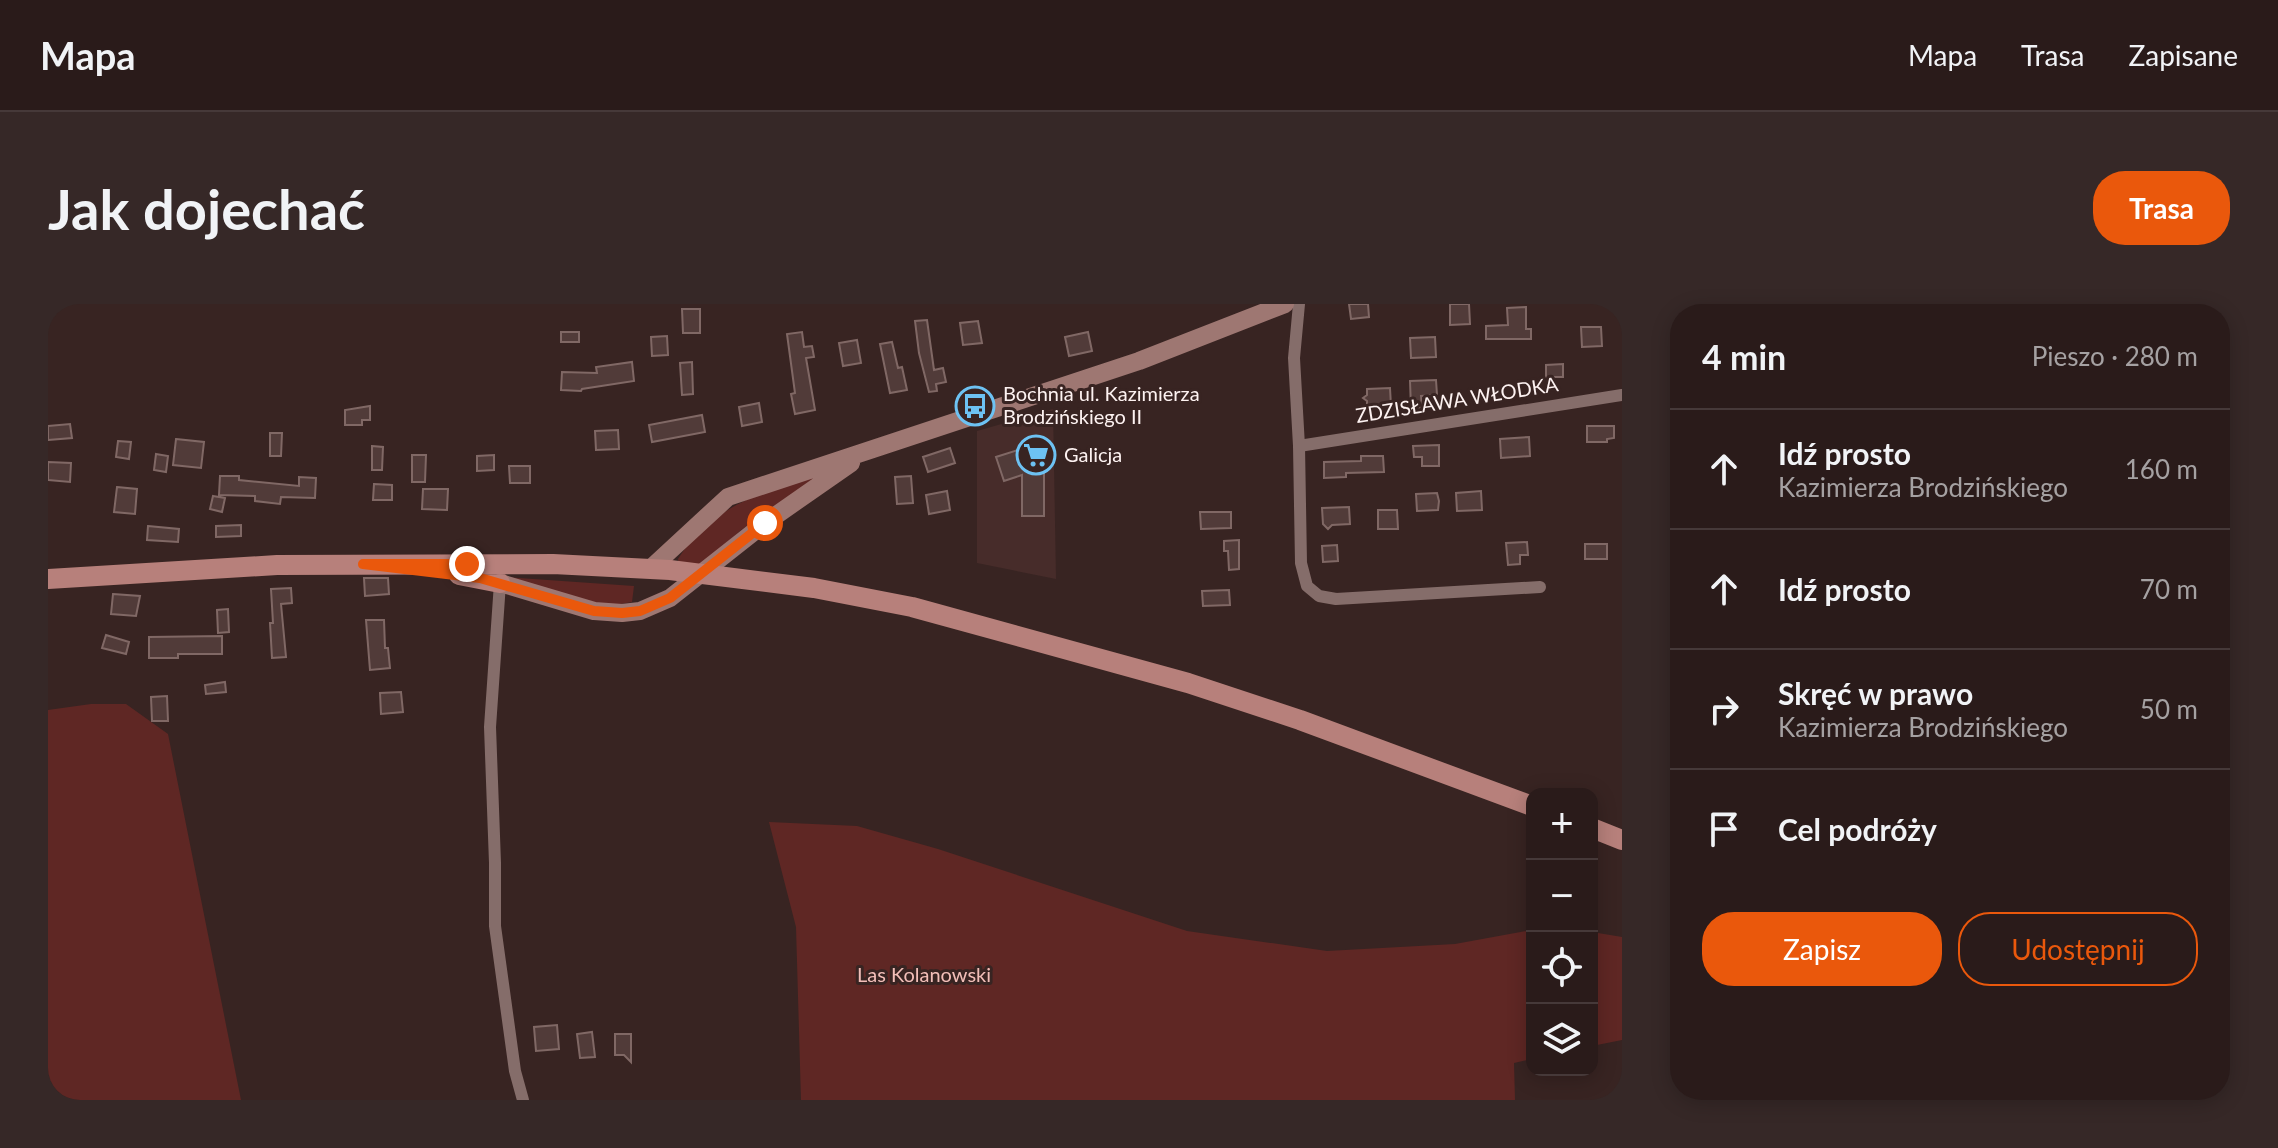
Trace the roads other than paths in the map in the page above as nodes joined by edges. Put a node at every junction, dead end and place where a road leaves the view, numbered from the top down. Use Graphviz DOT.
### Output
graph roads {
  1 [pos="1285,304"];
  2 [pos="1299,304"];
  3 [pos="1622,395"];
  4 [pos="1299,446"];
  5 [pos="869,450"];
  6 [pos="657,573"];
  7 [pos="499,574"];
  8 [pos="48,579"];
  9 [pos="1540,587"];
  10 [pos="1526,804"];
  11 [pos="1598,830"];
  12 [pos="1622,840"];
  13 [pos="523,1100"];
  1 -- 5 [label="main road"];
  2 -- 4 [label="street"];
  3 -- 4 [label="street, ZDZISŁAWA WŁODKA"];
  4 -- 9 [label="street"];
  5 -- 6 [label="main road"];
  5 -- 7 [label="main road"];
  6 -- 7 [label="main road"];
  6 -- 10 [label="main road"];
  7 -- 8 [label="main road"];
  7 -- 13 [label="street"];
  11 -- 12 [label="main road"];
}
